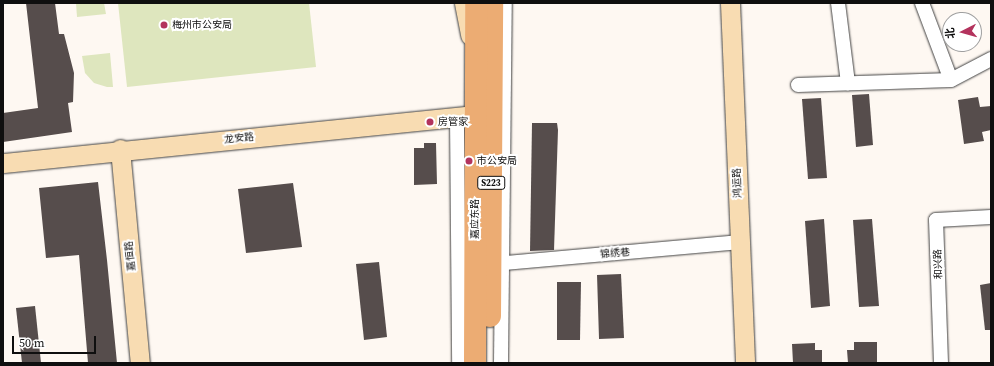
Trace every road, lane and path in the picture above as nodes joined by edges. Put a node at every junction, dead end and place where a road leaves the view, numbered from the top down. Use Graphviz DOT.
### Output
graph roads {
  1 [pos="464,3"];
  2 [pos="476,3"];
  3 [pos="492,3"];
  4 [pos="505,3"];
  5 [pos="730,3"];
  6 [pos="838,3"];
  7 [pos="922,3"];
  8 [pos="991,59"];
  9 [pos="475,62"];
  10 [pos="951,80"];
  11 [pos="848,83"];
  12 [pos="798,84"];
  13 [pos="466,116"];
  14 [pos="120,149"];
  15 [pos="3,163"];
  16 [pos="991,217"];
  17 [pos="739,242"];
  18 [pos="496,264"];
  19 [pos="140,363"];
  20 [pos="459,363"];
  21 [pos="475,363"];
  22 [pos="490,363"];
  23 [pos="501,363"];
  24 [pos="745,363"];
  25 [pos="941,363"];
  1 -- 9 [label="street"];
  2 -- 9 [label="main road, 嘉应东路 / S223"];
  3 -- 18 [label="main road, 嘉应东路 / S223"];
  4 -- 18 [label="street"];
  5 -- 17 [label="street, 鸿运路"];
  6 -- 11 [label="street"];
  7 -- 10 [label="street"];
  8 -- 10 [label="street"];
  9 -- 13 [label="main road, 嘉应东路 / S223"];
  10 -- 11 [label="street"];
  11 -- 12 [label="street"];
  13 -- 14 [label="street, 龙安路"];
  13 -- 20 [label="street"];
  13 -- 21 [label="main road, 嘉应东路 / S223"];
  14 -- 15 [label="street, 龙安路"];
  14 -- 19 [label="street, 嘉恒路"];
  16 -- 25 [label="street, 和兴路"];
  17 -- 18 [label="street, 锦绣巷"];
  17 -- 24 [label="street, 鸿运路"];
  18 -- 22 [label="main road, 嘉应东路 / S223"];
  18 -- 23 [label="street"];
}
